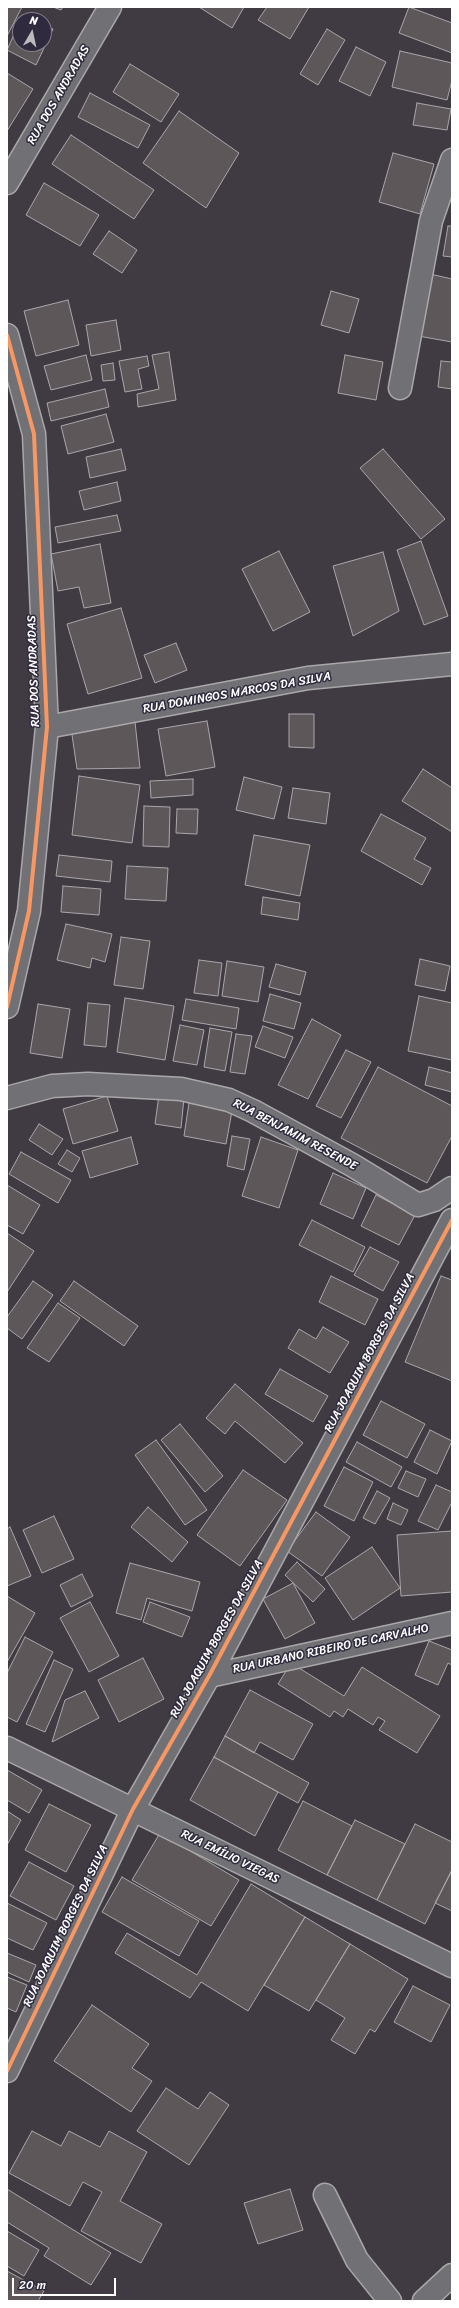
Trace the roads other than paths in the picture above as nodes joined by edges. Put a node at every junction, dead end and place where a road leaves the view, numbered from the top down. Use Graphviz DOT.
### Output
graph roads {
  1 [pos="110,7"];
  2 [pos="452,160"];
  3 [pos="7,183"];
  4 [pos="7,335"];
  5 [pos="400,388"];
  6 [pos="452,664"];
  7 [pos="47,727"];
  8 [pos="7,1007"];
  9 [pos="7,1098"];
  10 [pos="452,1188"];
  11 [pos="452,1220"];
  12 [pos="452,1623"];
  13 [pos="209,1676"];
  14 [pos="7,1748"];
  15 [pos="133,1809"];
  16 [pos="452,1966"];
  17 [pos="14,2036"];
  18 [pos="7,2071"];
  19 [pos="325,2195"];
  20 [pos="452,2275"];
  21 [pos="390,2301"];
  22 [pos="424,2301"];
  1 -- 3 [label="street, RUA DOS ANDRADAS"];
  2 -- 5 [label="street"];
  4 -- 7 [label="street, RUA DOS ANDRADAS"];
  6 -- 7 [label="street, RUA DOMINGOS MARCOS DA SILVA"];
  7 -- 8 [label="street, RUA DOS ANDRADAS"];
  9 -- 10 [label="street, RUA BENJAMIM RESENDE"];
  11 -- 13 [label="street, RUA JOAQUIM BORGES DA SILVA"];
  12 -- 13 [label="street, RUA URBANO RIBEIRO DE CARVALHO"];
  13 -- 15 [label="street, RUA JOAQUIM BORGES DA SILVA"];
  14 -- 15 [label="street, RUA EMÍLIO VIEGAS"];
  15 -- 16 [label="street, RUA EMÍLIO VIEGAS"];
  15 -- 17 [label="street, RUA JOAQUIM BORGES DA SILVA"];
  17 -- 18 [label="street, RUA JOAQUIM BORGES DA SILVA"];
  19 -- 21 [label="street"];
  20 -- 22 [label="street"];
}
